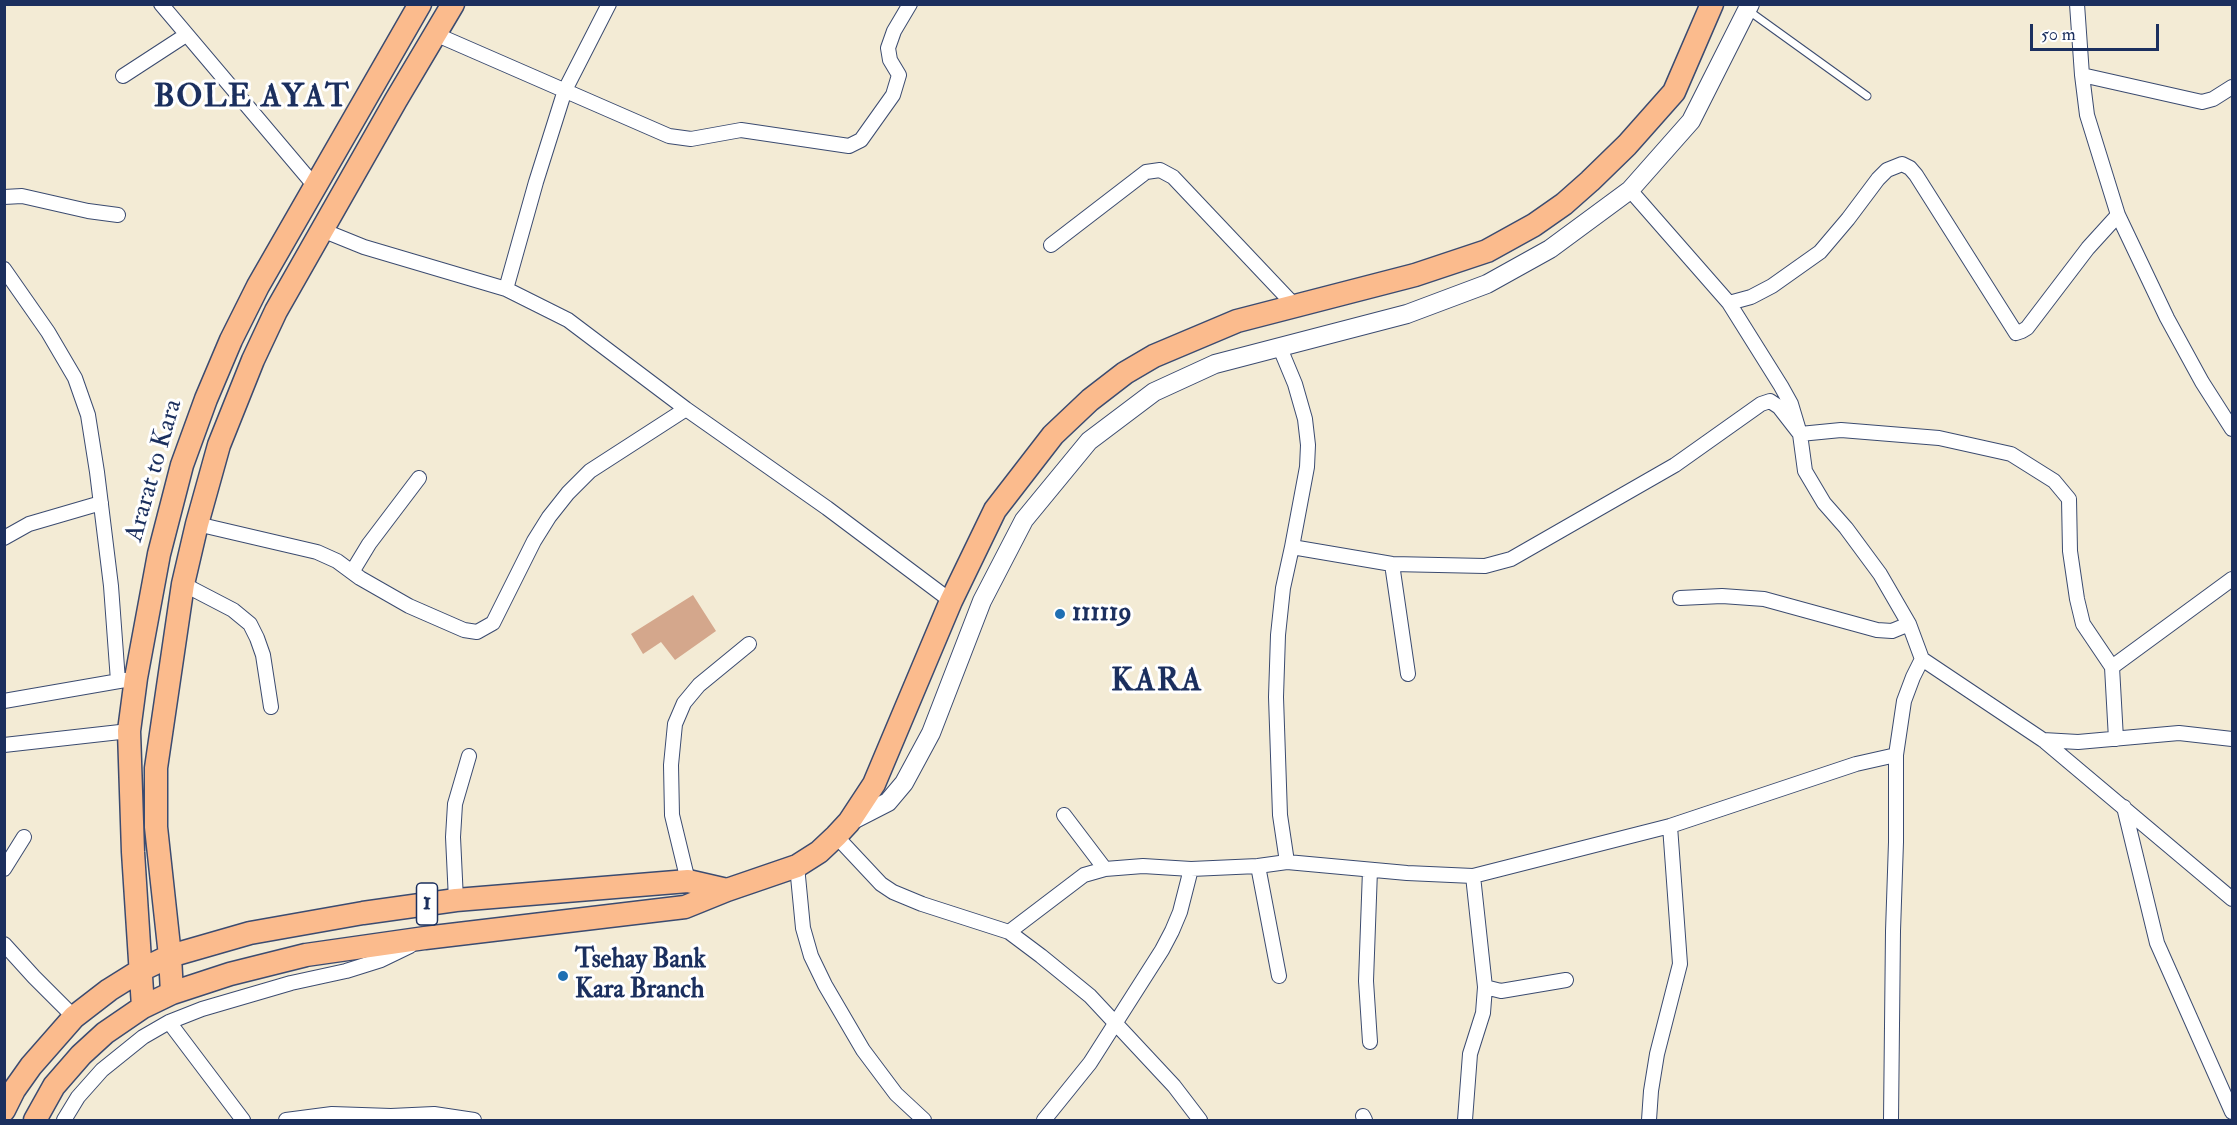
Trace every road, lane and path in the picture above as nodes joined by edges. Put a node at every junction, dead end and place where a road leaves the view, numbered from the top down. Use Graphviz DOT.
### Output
graph roads {
  1 [pos="160,4"];
  2 [pos="420,4"];
  3 [pos="453,4"];
  4 [pos="609,4"];
  5 [pos="910,4"];
  6 [pos="1712,4"];
  7 [pos="2077,4"];
  8 [pos="1750,8"];
  9 [pos="435,34"];
  10 [pos="186,35"];
  11 [pos="2082,75"];
  12 [pos="123,76"];
  13 [pos="2232,87"];
  14 [pos="565,90"];
  15 [pos="1867,96"];
  16 [pos="333,152"];
  17 [pos="360,165"];
  18 [pos="314,185"];
  19 [pos="1630,190"];
  20 [pos="4,198"];
  21 [pos="118,215"];
  22 [pos="2118,215"];
  23 [pos="322,230"];
  24 [pos="1051,245"];
  25 [pos="4,268"];
  26 [pos="506,289"];
  27 [pos="1729,303"];
  28 [pos="1296,307"];
  29 [pos="1280,348"];
  30 [pos="686,409"];
  31 [pos="2232,429"];
  32 [pos="1800,434"];
  33 [pos="419,478"];
  34 [pos="101,503"];
  35 [pos="197,524"];
  36 [pos="4,538"];
  37 [pos="1292,547"];
  38 [pos="1392,564"];
  39 [pos="352,572"];
  40 [pos="2232,579"];
  41 [pos="183,584"];
  42 [pos="1680,598"];
  43 [pos="951,601"];
  44 [pos="1909,624"];
  45 [pos="749,644"];
  46 [pos="1922,659"];
  47 [pos="2112,667"];
  48 [pos="1408,674"];
  49 [pos="127,680"];
  50 [pos="4,701"];
  51 [pos="271,707"];
  52 [pos="129,731"];
  53 [pos="2116,739"];
  54 [pos="2232,739"];
  55 [pos="2043,740"];
  56 [pos="4,745"];
  57 [pos="1896,754"];
  58 [pos="469,756"];
  59 [pos="2124,807"];
  60 [pos="1064,815"];
  61 [pos="1670,826"];
  62 [pos="843,829"];
  63 [pos="24,837"];
  64 [pos="1287,862"];
  65 [pos="797,866"];
  66 [pos="1258,866"];
  67 [pos="4,869"];
  68 [pos="1105,869"];
  69 [pos="1191,869"];
  70 [pos="1370,870"];
  71 [pos="1473,876"];
  72 [pos="688,880"];
  73 [pos="727,890"];
  74 [pos="2232,899"];
  75 [pos="456,900"];
  76 [pos="1009,932"];
  77 [pos="425,938"];
  78 [pos="4,944"];
  79 [pos="170,956"];
  80 [pos="141,970"];
  81 [pos="1280,976"];
  82 [pos="1566,980"];
  83 [pos="1485,987"];
  84 [pos="172,993"];
  85 [pos="143,1006"];
  86 [pos="74,1017"];
  87 [pos="169,1022"];
  88 [pos="1115,1025"];
  89 [pos="1370,1042"];
  90 [pos="4,1110"];
  91 [pos="2232,1112"];
  92 [pos="392,1118"];
  93 [pos="35,1120"];
  94 [pos="64,1120"];
  95 [pos="243,1120"];
  96 [pos="286,1120"];
  97 [pos="474,1120"];
  98 [pos="924,1120"];
  99 [pos="1044,1120"];
  100 [pos="1200,1120"];
  101 [pos="1465,1120"];
  102 [pos="1649,1120"];
  103 [pos="1891,1120"];
  104 [pos="2231,1120"];
  1 -- 10 [label="street"];
  2 -- 16 [label="main road, Ararat to Kara"];
  3 -- 9 [label="main road"];
  4 -- 14 [label="street"];
  5 -- 14 [label="street"];
  6 -- 28 [label="main road"];
  7 -- 11 [label="street"];
  8 -- 15 [label="lane"];
  8 -- 19 [label="street"];
  9 -- 14 [label="street"];
  9 -- 17 [label="main road"];
  10 -- 12 [label="street"];
  10 -- 18 [label="street"];
  11 -- 13 [label="street"];
  11 -- 22 [label="street"];
  14 -- 26 [label="street"];
  16 -- 17 [label="main road"];
  16 -- 18 [label="main road, Ararat to Kara"];
  17 -- 23 [label="main road"];
  18 -- 49 [label="main road, Ararat to Kara"];
  19 -- 27 [label="street"];
  19 -- 29 [label="street"];
  20 -- 21 [label="street"];
  22 -- 27 [label="street"];
  22 -- 31 [label="street"];
  23 -- 26 [label="street"];
  23 -- 35 [label="main road"];
  24 -- 28 [label="street"];
  25 -- 34 [label="street"];
  26 -- 30 [label="street"];
  27 -- 32 [label="street"];
  28 -- 43 [label="main road"];
  29 -- 37 [label="street"];
  29 -- 62 [label="street"];
  30 -- 39 [label="street"];
  30 -- 43 [label="street"];
  32 -- 38 [label="street"];
  32 -- 44 [label="street"];
  32 -- 47 [label="street"];
  33 -- 39 [label="street"];
  34 -- 36 [label="street"];
  34 -- 49 [label="street"];
  35 -- 39 [label="street"];
  35 -- 41 [label="main road"];
  37 -- 38 [label="street"];
  37 -- 64 [label="street"];
  38 -- 48 [label="street"];
  40 -- 47 [label="street"];
  41 -- 51 [label="street"];
  41 -- 79 [label="main road"];
  42 -- 44 [label="street"];
  43 -- 62 [label="main road"];
  44 -- 46 [label="street"];
  45 -- 72 [label="street"];
  46 -- 55 [label="street"];
  46 -- 57 [label="street"];
  47 -- 53 [label="street"];
  49 -- 50 [label="street"];
  49 -- 52 [label="main road, Ararat to Kara"];
  52 -- 56 [label="street"];
  52 -- 80 [label="main road, Ararat to Kara"];
  53 -- 54 [label="street"];
  53 -- 55 [label="street"];
  55 -- 59 [label="street"];
  57 -- 61 [label="street"];
  57 -- 103 [label="street"];
  58 -- 75 [label="street"];
  59 -- 74 [label="street"];
  59 -- 91 [label="street"];
  60 -- 68 [label="street"];
  61 -- 71 [label="street"];
  61 -- 102 [label="street"];
  62 -- 65 [label="main road"];
  62 -- 76 [label="street"];
  63 -- 67 [label="street"];
  64 -- 66 [label="street"];
  64 -- 70 [label="street"];
  65 -- 73 [label="main road"];
  65 -- 98 [label="street"];
  66 -- 69 [label="street"];
  66 -- 81 [label="street"];
  68 -- 69 [label="street"];
  68 -- 76 [label="street"];
  69 -- 88 [label="street"];
  70 -- 71 [label="street"];
  70 -- 89 [label="street"];
  71 -- 83 [label="street"];
  72 -- 73 [label="main road"];
  72 -- 75 [label="main road, 1"];
  73 -- 77 [label="main road, 1"];
  75 -- 79 [label="main road, 1"];
  76 -- 88 [label="street"];
  77 -- 84 [label="main road, 1"];
  77 -- 87 [label="street"];
  78 -- 86 [label="street"];
  79 -- 80 [label="main road, 1"];
  79 -- 84 [label="main road"];
  80 -- 85 [label="main road, Ararat to Kara"];
  80 -- 86 [label="main road, 1"];
  82 -- 83 [label="street"];
  83 -- 101 [label="street"];
  84 -- 85 [label="main road, 1"];
  85 -- 93 [label="main road, 1"];
  86 -- 90 [label="main road, 1"];
  87 -- 94 [label="street"];
  87 -- 95 [label="street"];
  88 -- 99 [label="street"];
  88 -- 100 [label="street"];
  91 -- 104 [label="street"];
  92 -- 96 [label="street"];
  92 -- 97 [label="street"];
}
